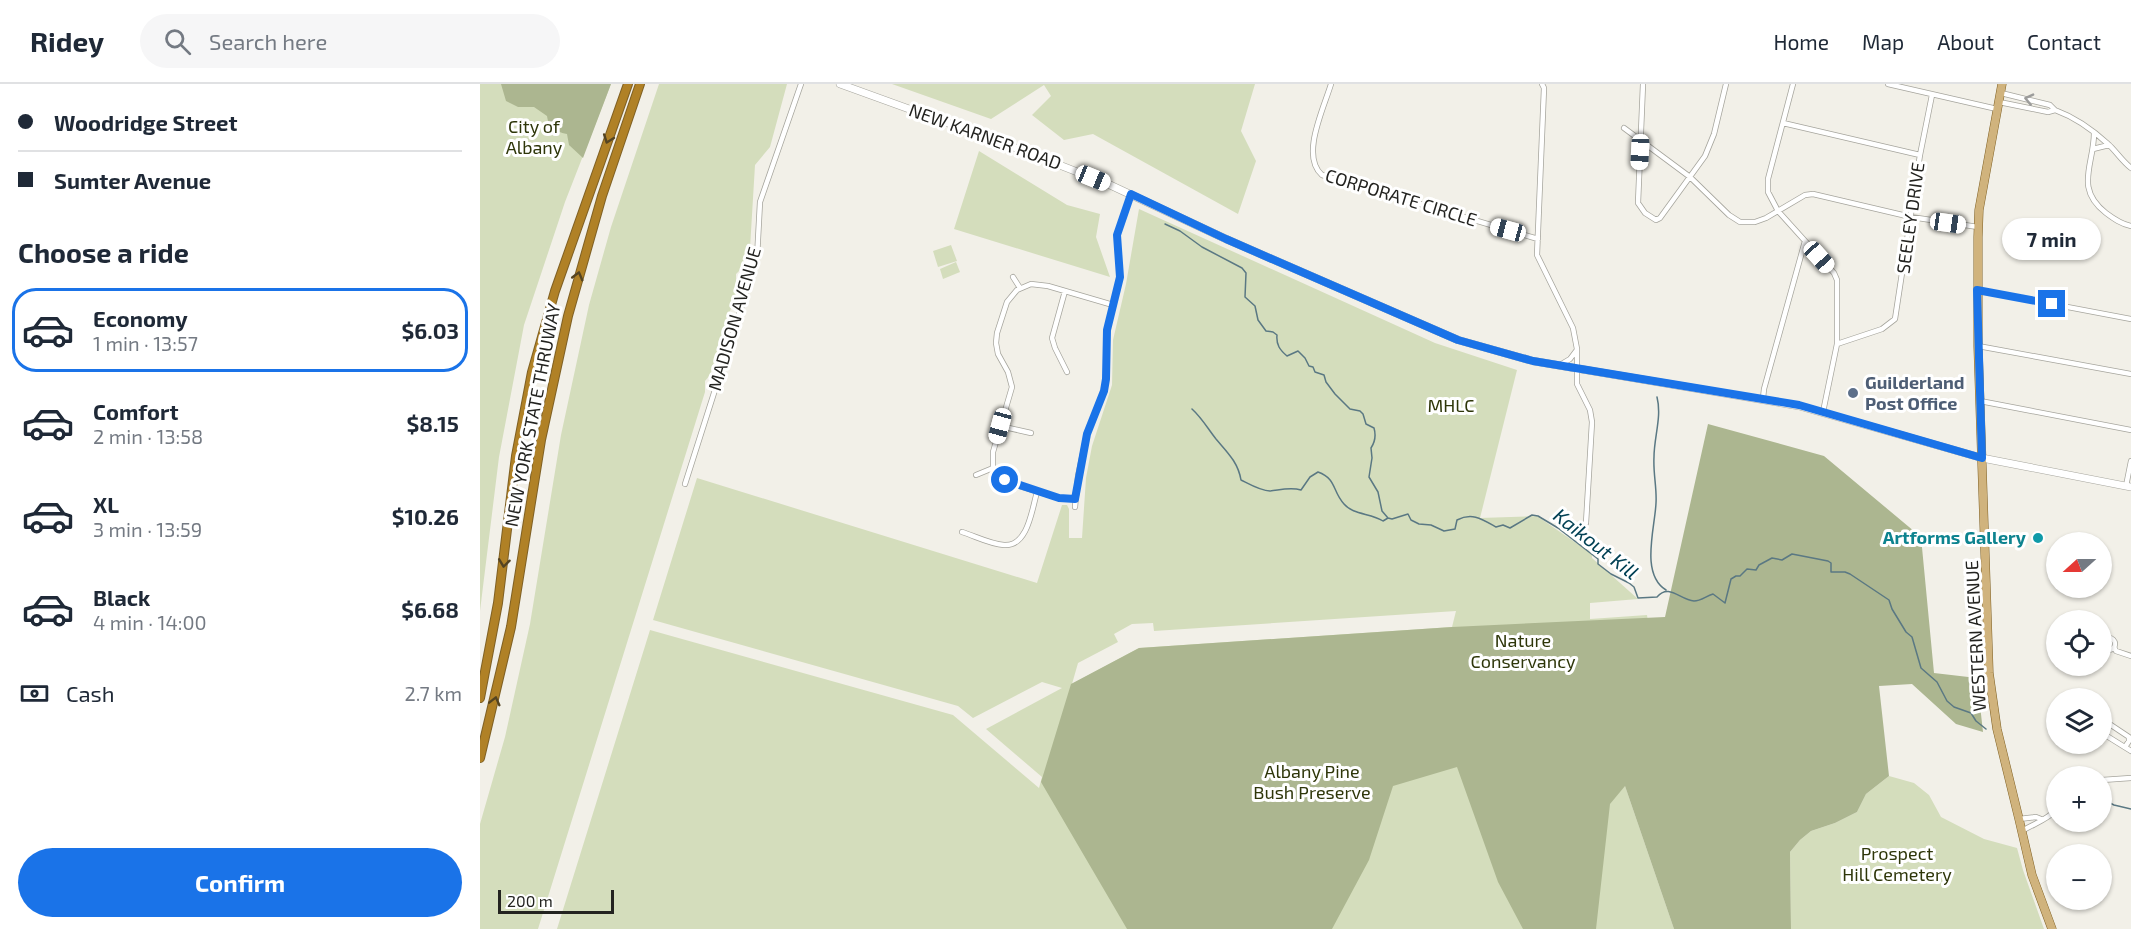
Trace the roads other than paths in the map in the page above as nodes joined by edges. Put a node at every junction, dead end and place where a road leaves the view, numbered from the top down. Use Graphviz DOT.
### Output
graph roads {
  1 [pos="628,84"];
  2 [pos="640,84"];
  3 [pos="801,84"];
  4 [pos="840,84"];
  5 [pos="854,84"];
  6 [pos="1331,84"];
  7 [pos="1542,84"];
  8 [pos="1643,84"];
  9 [pos="1726,84"];
  10 [pos="1793,84"];
  11 [pos="1888,84"];
  12 [pos="2001,88"];
  13 [pos="1932,95"];
  14 [pos="875,96"];
  15 [pos="1998,106"];
  16 [pos="2055,110"];
  17 [pos="1784,123"];
  18 [pos="1624,128"];
  19 [pos="2094,133"];
  20 [pos="1640,139"];
  21 [pos="2109,145"];
  22 [pos="2093,149"];
  23 [pos="1920,155"];
  24 [pos="2131,168"];
  25 [pos="1690,177"];
  26 [pos="1131,194"];
  27 [pos="1778,211"];
  28 [pos="1911,217"];
  29 [pos="2131,226"];
  30 [pos="1978,227"];
  31 [pos="1538,239"];
  32 [pos="1805,241"];
  33 [pos="1013,277"];
  34 [pos="1020,288"];
  35 [pos="1977,290"];
  36 [pos="1065,291"];
  37 [pos="1113,305"];
  38 [pos="2131,319"];
  39 [pos="1837,344"];
  40 [pos="1978,346"];
  41 [pos="1577,349"];
  42 [pos="1558,365"];
  43 [pos="1578,368"];
  44 [pos="1067,372"];
  45 [pos="2131,374"];
  46 [pos="1763,398"];
  47 [pos="1980,400"];
  48 [pos="1823,412"];
  49 [pos="1000,426"];
  50 [pos="2131,430"];
  51 [pos="1031,434"];
  52 [pos="1982,458"];
  53 [pos="2131,461"];
  54 [pos="993,468"];
  55 [pos="976,475"];
  56 [pos="685,484"];
  57 [pos="2129,486"];
  58 [pos="1037,492"];
  59 [pos="1075,499"];
  60 [pos="1075,507"];
  61 [pos="1586,523"];
  62 [pos="962,532"];
  63 [pos="2114,647"];
  64 [pos="2131,656"];
  65 [pos="480,698"];
  66 [pos="2112,725"];
  67 [pos="2112,739"];
  68 [pos="2125,747"];
  69 [pos="2131,751"];
  70 [pos="480,758"];
  71 [pos="2131,778"];
  72 [pos="2112,779"];
  73 [pos="2046,817"];
  74 [pos="2019,819"];
  75 [pos="2041,819"];
  76 [pos="2022,831"];
  77 [pos="2052,929"];
  1 -- 65 [label="highway, NEW YORK STATE THRUWAY, one-way"];
  70 -- 2 [label="highway, NEW YORK STATE THRUWAY, one-way"];
  3 -- 56 [label="street, MADISON AVENUE"];
  4 -- 14 [label="main road, NEW KARNER ROAD"];
  5 -- 14 [label="main road"];
  6 -- 31 [label="street, CORPORATE CIRCLE"];
  7 -- 31 [label="street"];
  8 -- 20 [label="street"];
  9 -- 25 [label="street"];
  10 -- 17 [label="street"];
  11 -- 13 [label="street"];
  12 -- 15 [label="main road, WESTERN AVENUE"];
  16 -- 12 [label="street, one-way"];
  13 -- 15 [label="street"];
  13 -- 23 [label="street, SEELEY DRIVE"];
  14 -- 26 [label="main road, NEW KARNER ROAD"];
  15 -- 16 [label="street"];
  15 -- 30 [label="main road, WESTERN AVENUE"];
  16 -- 19 [label="street"];
  17 -- 23 [label="street"];
  17 -- 27 [label="street"];
  18 -- 20 [label="street"];
  19 -- 21 [label="street"];
  19 -- 22 [label="street"];
  20 -- 25 [label="street"];
  20 -- 25 [label="street"];
  21 -- 22 [label="street"];
  21 -- 24 [label="street"];
  22 -- 29 [label="street"];
  23 -- 28 [label="street, SEELEY DRIVE"];
  25 -- 27 [label="street"];
  26 -- 37 [label="street"];
  26 -- 42 [label="main road, NEW KARNER ROAD"];
  27 -- 28 [label="street"];
  27 -- 32 [label="street"];
  28 -- 30 [label="street"];
  28 -- 39 [label="street, SEELEY DRIVE"];
  30 -- 35 [label="main road, WESTERN AVENUE"];
  31 -- 41 [label="street"];
  32 -- 39 [label="street"];
  32 -- 46 [label="street"];
  33 -- 34 [label="street"];
  34 -- 36 [label="street"];
  34 -- 49 [label="street"];
  35 -- 38 [label="street"];
  35 -- 40 [label="main road, WESTERN AVENUE"];
  36 -- 37 [label="street"];
  36 -- 44 [label="street"];
  37 -- 59 [label="street"];
  39 -- 48 [label="street"];
  40 -- 45 [label="street"];
  40 -- 47 [label="main road, WESTERN AVENUE"];
  41 -- 42 [label="street"];
  41 -- 43 [label="street"];
  42 -- 43 [label="main road, NEW KARNER ROAD"];
  43 -- 46 [label="main road, NEW KARNER ROAD"];
  43 -- 61 [label="street"];
  46 -- 48 [label="main road, NEW KARNER ROAD"];
  47 -- 50 [label="street"];
  47 -- 52 [label="main road, WESTERN AVENUE"];
  48 -- 52 [label="main road, NEW KARNER ROAD"];
  49 -- 51 [label="street"];
  49 -- 54 [label="street"];
  52 -- 57 [label="main road, NEW KARNER ROAD"];
  52 -- 74 [label="main road, WESTERN AVENUE"];
  53 -- 57 [label="street"];
  54 -- 55 [label="street"];
  54 -- 58 [label="street"];
  58 -- 59 [label="street"];
  58 -- 62 [label="street"];
  59 -- 60 [label="street"];
  63 -- 64 [label="street"];
  66 -- 68 [label="street"];
  67 -- 68 [label="street"];
  68 -- 69 [label="street"];
  71 -- 72 [label="street"];
  73 -- 75 [label="street"];
  74 -- 75 [label="street"];
  74 -- 76 [label="main road, WESTERN AVENUE"];
  75 -- 76 [label="street"];
  76 -- 77 [label="main road, WESTERN AVENUE"];
}
